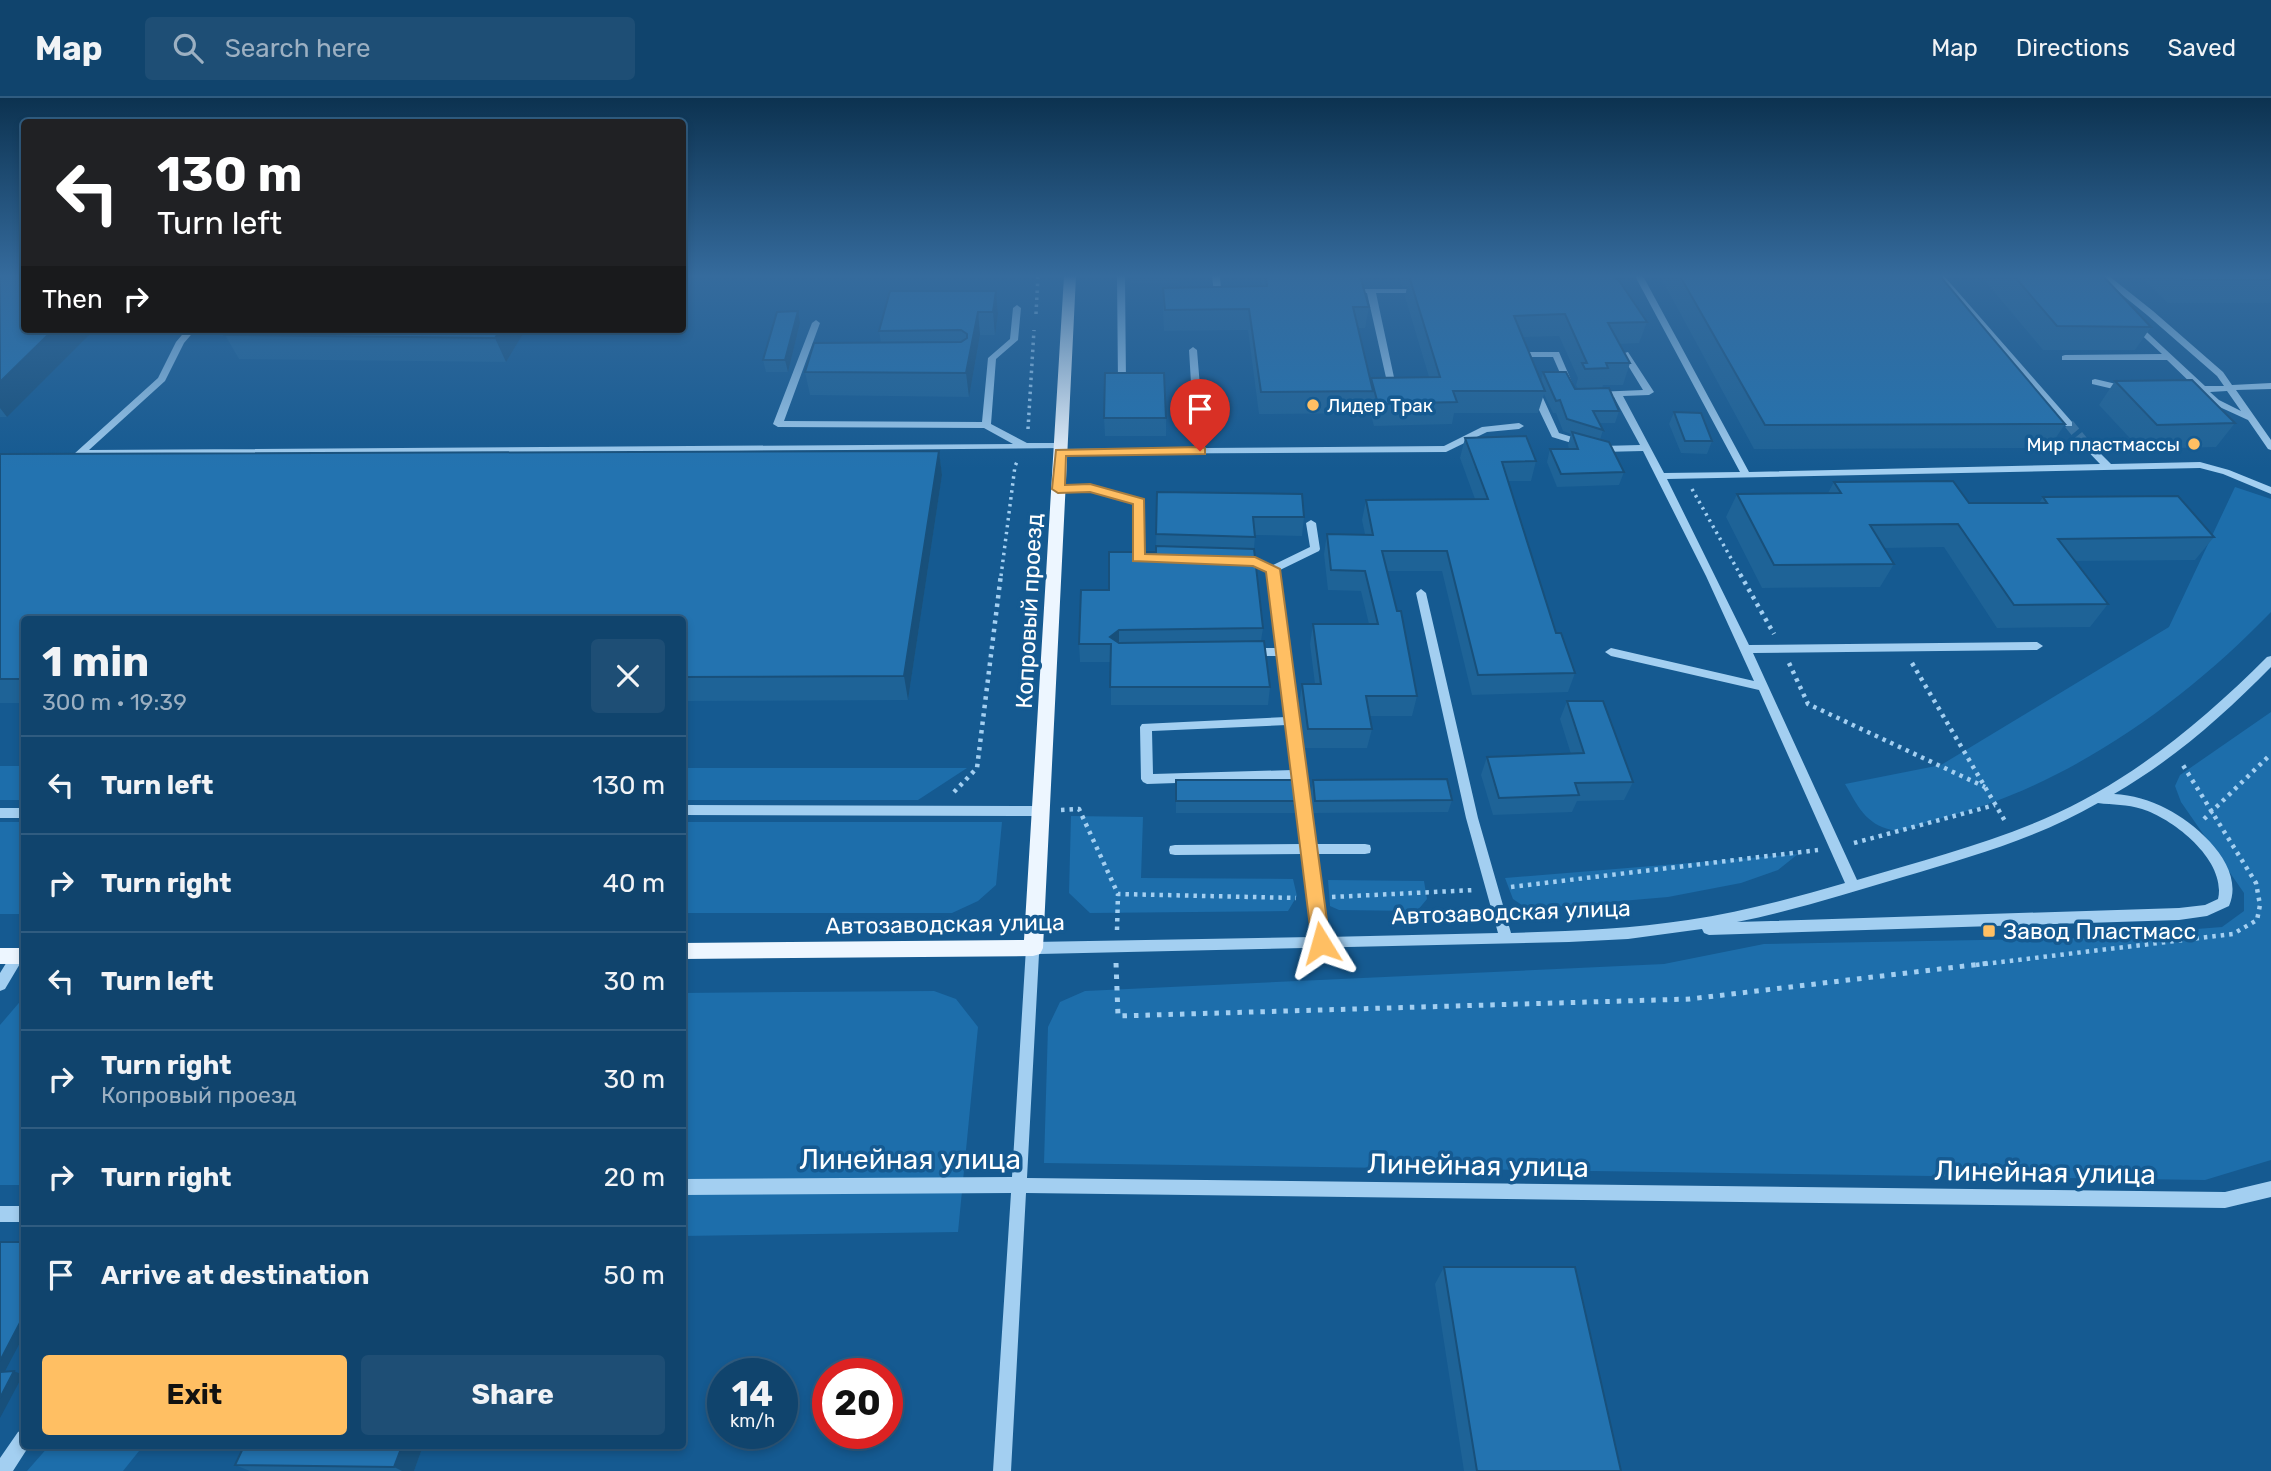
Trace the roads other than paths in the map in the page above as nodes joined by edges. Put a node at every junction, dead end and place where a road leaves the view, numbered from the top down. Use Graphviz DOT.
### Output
graph roads {
  1 [pos="182,340"];
  2 [pos="810,340"];
  3 [pos="1014,340"];
  4 [pos="1066,340"];
  5 [pos="1122,340"];
  6 [pos="1382,340"];
  7 [pos="1673,340"];
  8 [pos="1996,340"];
  9 [pos="2152,340"];
  10 [pos="2181,340"];
  11 [pos="1193,349"];
  12 [pos="1522,354"];
  13 [pos="1625,354"];
  14 [pos="2170,357"];
  15 [pos="2065,358"];
  16 [pos="816,359"];
  17 [pos="802,360"];
  18 [pos="1528,376"];
  19 [pos="1391,382"];
  20 [pos="2095,382"];
  21 [pos="1122,384"];
  22 [pos="2271,386"];
  23 [pos="2230,389"];
  24 [pos="2204,390"];
  25 [pos="2138,391"];
  26 [pos="2178,391"];
  27 [pos="1617,394"];
  28 [pos="2252,420"];
  29 [pos="2069,424"];
  30 [pos="986,425"];
  31 [pos="1519,426"];
  32 [pos="2084,441"];
  33 [pos="1027,446"];
  34 [pos="1646,447"];
  35 [pos="2271,447"];
  36 [pos="1060,449"];
  37 [pos="1200,451"];
  38 [pos="82,453"];
  39 [pos="70,455"];
  40 [pos="2108,467"];
  41 [pos="1746,475"];
  42 [pos="1661,476"];
  43 [pos="1058,489"];
  44 [pos="2271,491"];
  45 [pos="1311,523"];
  46 [pos="1164,559"];
  47 [pos="1229,561"];
  48 [pos="1273,569"];
  49 [pos="1420,593"];
  50 [pos="2037,646"];
  51 [pos="1746,649"];
  52 [pos="1242,652"];
  53 [pos="1283,652"];
  54 [pos="1611,652"];
  55 [pos="2271,660"];
  56 [pos="1762,687"];
  57 [pos="1292,721"];
  58 [pos="1299,775"];
  59 [pos="2097,799"];
  60 [pos="686,810"];
  61 [pos="1040,811"];
  62 [pos="0,813"];
  63 [pos="21,813"];
  64 [pos="1175,849"];
  65 [pos="1309,849"];
  66 [pos="1365,849"];
  67 [pos="1853,886"];
  68 [pos="1656,930"];
  69 [pos="1506,938"];
  70 [pos="1321,943"];
  71 [pos="1033,948"];
  72 [pos="686,951"];
  73 [pos="14,956"];
  74 [pos="0,985"];
  75 [pos="1020,1185"];
  76 [pos="686,1188"];
  77 [pos="2271,1189"];
  78 [pos="0,1214"];
  79 [pos="21,1214"];
  80 [pos="21,1442"];
  81 [pos="2,1471"];
  82 [pos="1002,1471"];
  1 -- 38 [label="street"];
  2 -- 17 [label="street"];
  3 -- 30 [label="street"];
  4 -- 36 [label="main road, Копровый проезд"];
  5 -- 21 [label="street"];
  6 -- 19 [label="street"];
  7 -- 41 [label="street"];
  8 -- 29 [label="street"];
  9 -- 14 [label="street"];
  10 -- 23 [label="street"];
  11 -- 37 [label="street"];
  12 -- 27 [label="street"];
  13 -- 27 [label="street"];
  14 -- 15 [label="street"];
  14 -- 24 [label="street"];
  16 -- 17 [label="street"];
  17 -- 30 [label="street"];
  18 -- 34 [label="street"];
  20 -- 25 [label="street"];
  22 -- 23 [label="street"];
  23 -- 24 [label="street"];
  23 -- 28 [label="street"];
  24 -- 26 [label="street"];
  24 -- 28 [label="street"];
  27 -- 34 [label="street"];
  28 -- 35 [label="street"];
  30 -- 33 [label="street"];
  31 -- 37 [label="street"];
  32 -- 40 [label="street"];
  33 -- 36 [label="street"];
  33 -- 38 [label="street"];
  34 -- 42 [label="street"];
  36 -- 37 [label="street"];
  36 -- 43 [label="main road, Копровый проезд"];
  38 -- 39 [label="street"];
  40 -- 41 [label="street"];
  40 -- 44 [label="street"];
  41 -- 42 [label="street"];
  42 -- 51 [label="street"];
  43 -- 46 [label="street"];
  43 -- 61 [label="main road, Копровый проезд"];
  45 -- 48 [label="street"];
  47 -- 48 [label="street"];
  48 -- 53 [label="street"];
  49 -- 69 [label="street"];
  50 -- 51 [label="street"];
  51 -- 56 [label="street"];
  52 -- 53 [label="street"];
  53 -- 57 [label="street"];
  54 -- 56 [label="street"];
  55 -- 59 [label="street, Автозаводская улица"];
  56 -- 67 [label="street"];
  57 -- 58 [label="street"];
  57 -- 58 [label="street"];
  58 -- 65 [label="street"];
  59 -- 67 [label="street, Автозаводская улица"];
  59 -- 68 [label="street"];
  60 -- 61 [label="street"];
  61 -- 71 [label="main road, Копровый проезд"];
  62 -- 63 [label="street"];
  64 -- 65 [label="street"];
  65 -- 66 [label="street"];
  65 -- 70 [label="street"];
  67 -- 68 [label="street, Автозаводская улица"];
  68 -- 69 [label="street, Автозаводская улица"];
  69 -- 70 [label="street, Автозаводская улица"];
  70 -- 71 [label="street, Автозаводская улица"];
  71 -- 72 [label="main road, Автозаводская улица"];
  71 -- 75 [label="street"];
  73 -- 74 [label="street"];
  75 -- 76 [label="street, Линейная улица"];
  75 -- 77 [label="street, Линейная улица"];
  75 -- 82 [label="street"];
  78 -- 79 [label="street"];
  80 -- 81 [label="street"];
}
